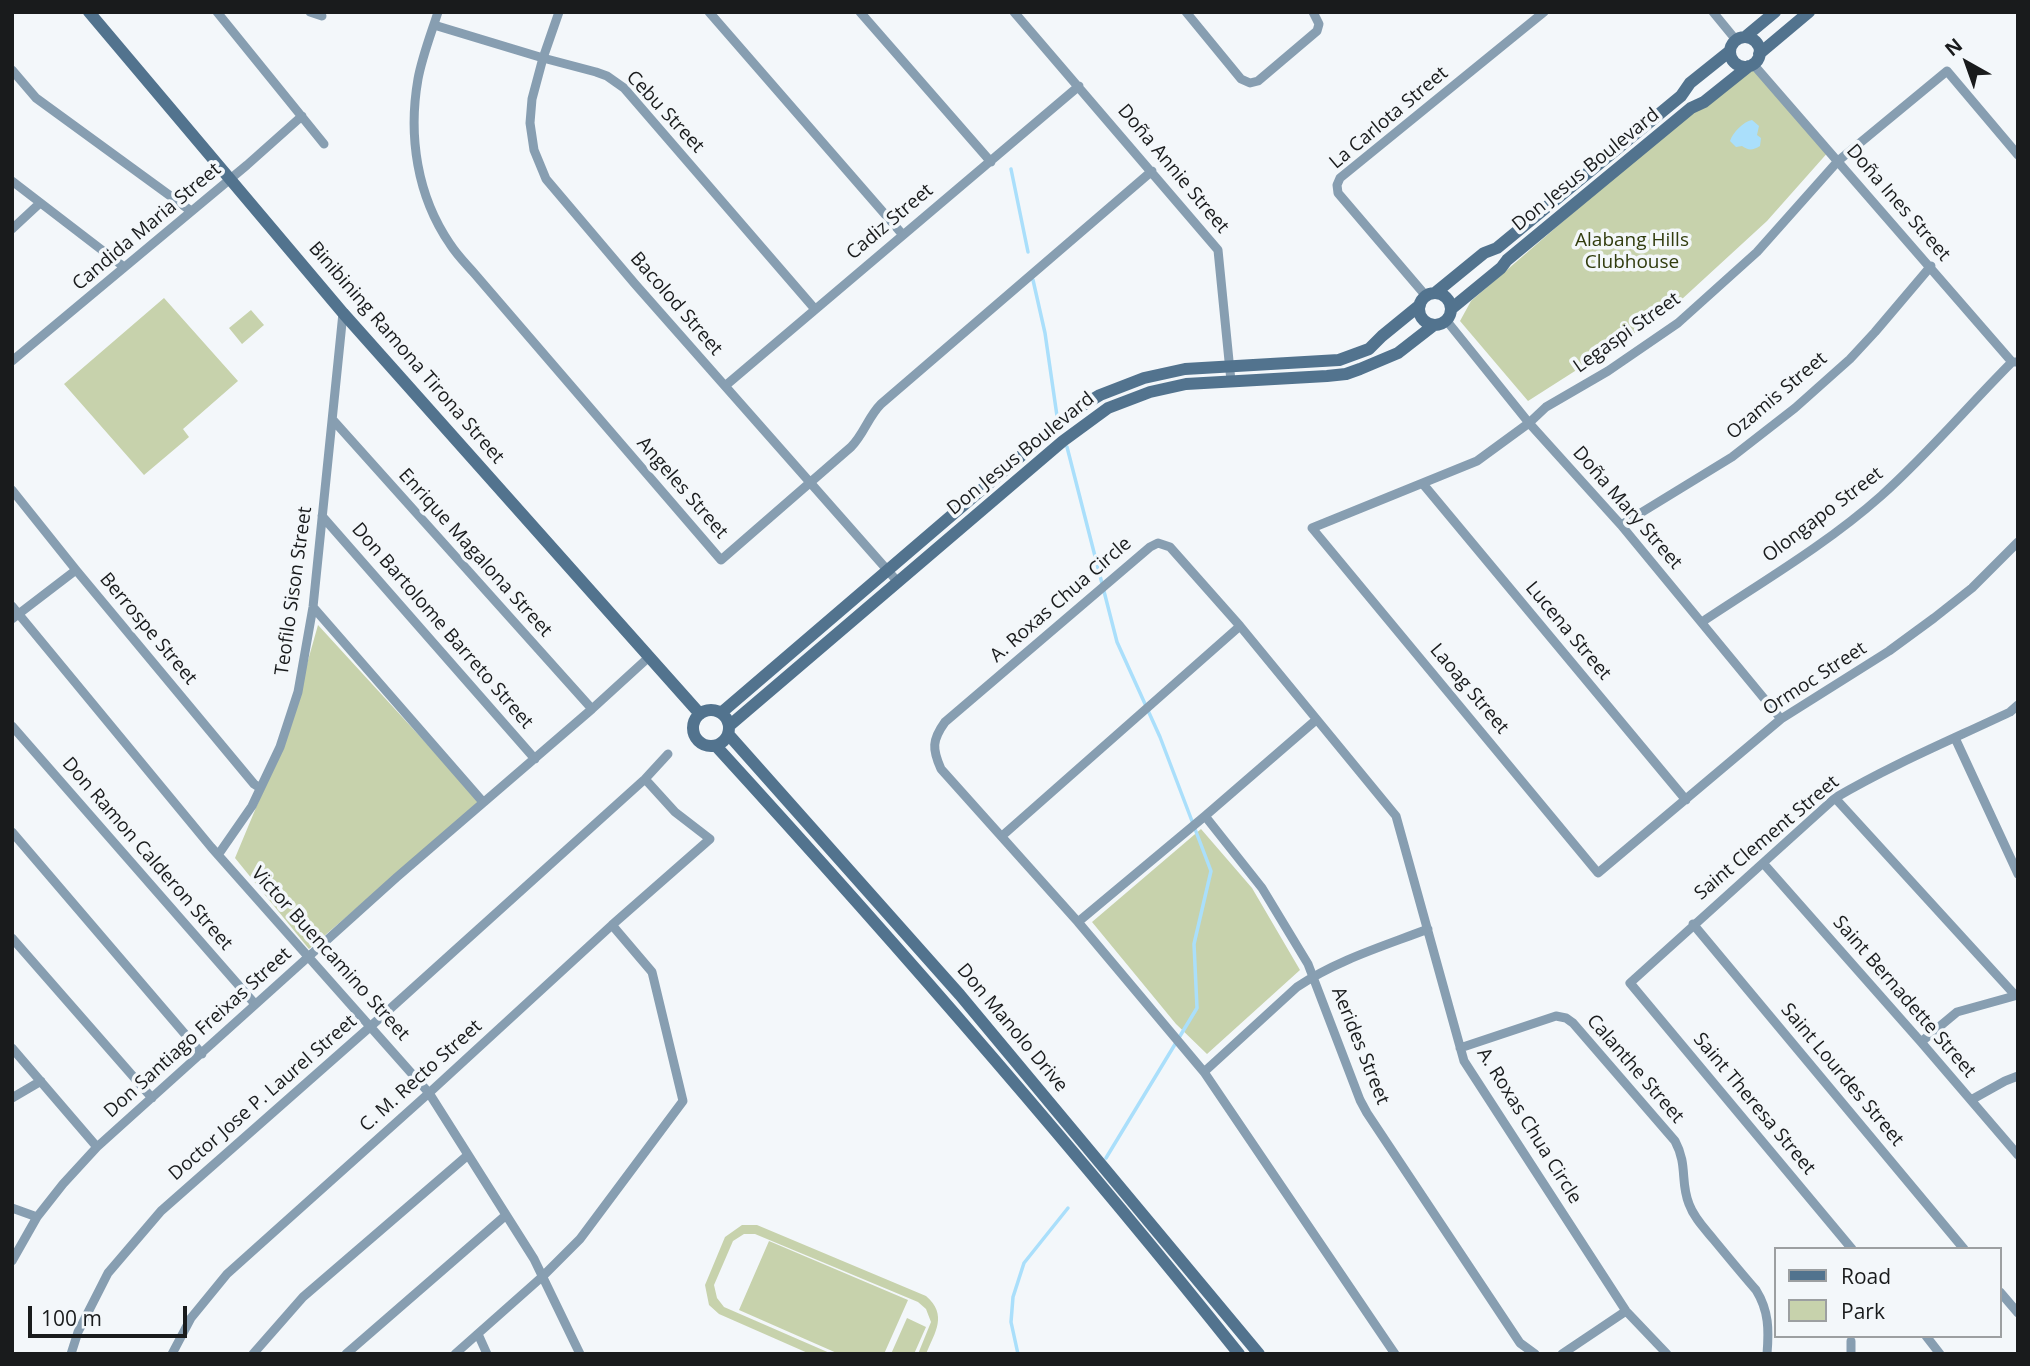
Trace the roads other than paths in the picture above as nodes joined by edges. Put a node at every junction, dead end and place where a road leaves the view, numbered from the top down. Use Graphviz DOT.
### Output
graph roads {
  1 [pos="89,12"];
  2 [pos="217,12"];
  3 [pos="310,12"];
  4 [pos="438,12"];
  5 [pos="559,12"];
  6 [pos="709,12"];
  7 [pos="860,12"];
  8 [pos="1014,12"];
  9 [pos="1186,12"];
  10 [pos="1313,12"];
  11 [pos="1544,12"];
  12 [pos="1713,12"];
  13 [pos="1775,12"];
  14 [pos="1809,12"];
  15 [pos="322,16"];
  16 [pos="434,25"];
  17 [pos="1737,43"];
  18 [pos="543,58"];
  19 [pos="1754,62"];
  20 [pos="12,70"];
  21 [pos="1079,86"];
  22 [pos="1681,96"];
  23 [pos="1691,108"];
  24 [pos="302,116"];
  25 [pos="324,144"];
  26 [pos="2018,155"];
  27 [pos="1838,161"];
  28 [pos="991,162"];
  29 [pos="1152,171"];
  30 [pos="230,180"];
  31 [pos="12,181"];
  32 [pos="40,203"];
  33 [pos="191,211"];
  34 [pos="12,229"];
  35 [pos="903,234"];
  36 [pos="1497,248"];
  37 [pos="1507,260"];
  38 [pos="1931,266"];
  39 [pos="124,267"];
  40 [pos="1427,298"];
  41 [pos="814,308"];
  42 [pos="343,313"];
  43 [pos="1444,318"];
  44 [pos="1370,349"];
  45 [pos="12,361"];
  46 [pos="1378,362"];
  47 [pos="2015,362"];
  48 [pos="1229,367"];
  49 [pos="1231,381"];
  50 [pos="725,386"];
  51 [pos="333,420"];
  52 [pos="1529,423"];
  53 [pos="810,482"];
  54 [pos="1423,484"];
  55 [pos="12,490"];
  56 [pos="322,516"];
  57 [pos="1621,525"];
  58 [pos="1312,528"];
  59 [pos="2018,542"];
  60 [pos="76,570"];
  61 [pos="887,571"];
  62 [pos="897,581"];
  63 [pos="313,607"];
  64 [pos="15,613"];
  65 [pos="1702,622"];
  66 [pos="1240,626"];
  67 [pos="649,657"];
  68 [pos="2018,705"];
  69 [pos="592,709"];
  70 [pos="721,713"];
  71 [pos="700,714"];
  72 [pos="1781,719"];
  73 [pos="1316,720"];
  74 [pos="12,726"];
  75 [pos="729,730"];
  76 [pos="1955,738"];
  77 [pos="716,746"];
  78 [pos="668,754"];
  79 [pos="535,759"];
  80 [pos="645,779"];
  81 [pos="260,788"];
  82 [pos="1835,798"];
  83 [pos="1686,800"];
  84 [pos="483,802"];
  85 [pos="1205,816"];
  86 [pos="12,832"];
  87 [pos="1002,836"];
  88 [pos="218,855"];
  89 [pos="1763,863"];
  90 [pos="1598,873"];
  91 [pos="2018,874"];
  92 [pos="1078,922"];
  93 [pos="1693,924"];
  94 [pos="612,925"];
  95 [pos="1428,929"];
  96 [pos="12,938"];
  97 [pos="918,947"];
  98 [pos="310,957"];
  99 [pos="904,958"];
  100 [pos="1313,976"];
  101 [pos="1629,983"];
  102 [pos="2016,995"];
  103 [pos="255,1004"];
  104 [pos="371,1026"];
  105 [pos="1921,1042"];
  106 [pos="12,1048"];
  107 [pos="1460,1048"];
  108 [pos="202,1054"];
  109 [pos="1204,1072"];
  110 [pos="1025,1073"];
  111 [pos="2018,1076"];
  112 [pos="41,1081"];
  113 [pos="1014,1083"];
  114 [pos="429,1093"];
  115 [pos="12,1098"];
  116 [pos="152,1098"];
  117 [pos="1971,1100"];
  118 [pos="97,1147"];
  119 [pos="2018,1154"];
  120 [pos="468,1155"];
  121 [pos="12,1208"];
  122 [pos="505,1216"];
  123 [pos="37,1217"];
  124 [pos="1850,1247"];
  125 [pos="1962,1247"];
  126 [pos="12,1261"];
  127 [pos="544,1276"];
  128 [pos="2002,1294"];
  129 [pos="1626,1311"];
  130 [pos="2018,1312"];
  131 [pos="1227,1315"];
  132 [pos="1213,1321"];
  133 [pos="478,1334"];
  134 [pos="1928,1338"];
  135 [pos="1851,1341"];
  136 [pos="71,1354"];
  137 [pos="172,1354"];
  138 [pos="253,1354"];
  139 [pos="346,1354"];
  140 [pos="455,1354"];
  141 [pos="487,1354"];
  142 [pos="580,1354"];
  143 [pos="1239,1354"];
  144 [pos="1259,1354"];
  145 [pos="1395,1354"];
  146 [pos="1535,1354"];
  147 [pos="1562,1354"];
  148 [pos="1667,1354"];
  149 [pos="1768,1354"];
  150 [pos="1851,1354"];
  151 [pos="1940,1354"];
  1 -- 30 [label="street, Binibining Ramona Tirona Street"];
  2 -- 24 [label="street"];
  3 -- 15 [label="street"];
  4 -- 16 [label="street, Angeles Street"];
  5 -- 18 [label="street, Bacolod Street"];
  6 -- 35 [label="street"];
  7 -- 28 [label="street"];
  8 -- 21 [label="street, Doña Annie Street"];
  9 -- 10 [label="street"];
  11 -- 40 [label="street, La Carlota Street"];
  12 -- 17 [label="street"];
  13 -- 17 [label="street, Don Jesus Boulevard"];
  14 -- 19 [label="street, Don Jesus Boulevard"];
  16 -- 18 [label="street, Cebu Street"];
  16 -- 53 [label="street, Angeles Street"];
  17 -- 19 [label="street"];
  17 -- 19 [label="street"];
  17 -- 22 [label="street, Don Jesus Boulevard"];
  18 -- 41 [label="street, Cebu Street"];
  18 -- 50 [label="street, Bacolod Street"];
  19 -- 23 [label="street, Don Jesus Boulevard"];
  19 -- 27 [label="street, Doña Ines Street"];
  20 -- 33 [label="street"];
  21 -- 28 [label="street, Cadiz Street"];
  21 -- 29 [label="street, Doña Annie Street"];
  22 -- 23 [label="street"];
  22 -- 36 [label="street, Don Jesus Boulevard"];
  23 -- 37 [label="street, Don Jesus Boulevard"];
  24 -- 25 [label="street"];
  24 -- 30 [label="street, Candida Maria Street"];
  26 -- 27 [label="street, Legaspi Street"];
  27 -- 38 [label="street, Doña Ines Street"];
  27 -- 52 [label="street, Legaspi Street"];
  28 -- 35 [label="street, Cadiz Street"];
  29 -- 48 [label="street, Doña Annie Street"];
  29 -- 53 [label="street, Angeles Street"];
  30 -- 33 [label="street, Candida Maria Street"];
  30 -- 42 [label="street, Binibining Ramona Tirona Street"];
  31 -- 32 [label="street"];
  32 -- 34 [label="street"];
  32 -- 39 [label="street"];
  33 -- 39 [label="street, Candida Maria Street"];
  35 -- 41 [label="street, Cadiz Street"];
  36 -- 37 [label="street"];
  36 -- 40 [label="street, Don Jesus Boulevard"];
  37 -- 43 [label="street, Don Jesus Boulevard"];
  38 -- 47 [label="street, Doña Ines Street"];
  38 -- 57 [label="street, Ozamis Street"];
  39 -- 45 [label="street, Candida Maria Street"];
  40 -- 43 [label="street"];
  40 -- 43 [label="street"];
  40 -- 44 [label="street, Don Jesus Boulevard"];
  41 -- 50 [label="street, Cadiz Street"];
  42 -- 51 [label="street, Teofilo Sison Street"];
  42 -- 67 [label="street, Binibining Ramona Tirona Street"];
  43 -- 46 [label="street, Don Jesus Boulevard"];
  43 -- 52 [label="street, Doña Mary Street"];
  44 -- 46 [label="street"];
  44 -- 48 [label="street, Don Jesus Boulevard"];
  46 -- 49 [label="street, Don Jesus Boulevard"];
  47 -- 65 [label="street, Olongapo Street"];
  48 -- 49 [label="street, Doña Annie Street"];
  48 -- 61 [label="street, Don Jesus Boulevard"];
  49 -- 62 [label="street, Don Jesus Boulevard"];
  50 -- 53 [label="street, Bacolod Street"];
  51 -- 56 [label="street, Teofilo Sison Street"];
  51 -- 69 [label="street, Enrique Magalona Street"];
  52 -- 54 [label="street, Legaspi Street"];
  52 -- 57 [label="street, Doña Mary Street"];
  53 -- 61 [label="street, Bacolod Street"];
  54 -- 58 [label="street, Legaspi Street"];
  54 -- 83 [label="street, Lucena Street"];
  55 -- 60 [label="street, Berrospe Street"];
  56 -- 63 [label="street, Teofilo Sison Street"];
  56 -- 79 [label="street, Don Bartolome Barreto Street"];
  57 -- 65 [label="street, Doña Mary Street"];
  58 -- 90 [label="street, Laoag Street"];
  59 -- 72 [label="street, Ormoc Street"];
  60 -- 64 [label="street"];
  60 -- 81 [label="street, Berrospe Street"];
  61 -- 62 [label="street, Bacolod Street"];
  61 -- 70 [label="street, Don Jesus Boulevard"];
  62 -- 75 [label="street, Don Jesus Boulevard"];
  63 -- 81 [label="street, Teofilo Sison Street"];
  63 -- 84 [label="street"];
  64 -- 88 [label="street, Victor Buencamino Street"];
  65 -- 72 [label="street, Doña Mary Street"];
  66 -- 73 [label="street, A. Roxas Chua Circle"];
  66 -- 87 [label="street"];
  66 -- 87 [label="street, A. Roxas Chua Circle"];
  67 -- 69 [label="street, Don Santiago Freixas Street"];
  67 -- 71 [label="street, Binibining Ramona Tirona Street"];
  68 -- 76 [label="street, Saint Clement Street"];
  69 -- 79 [label="street, Don Santiago Freixas Street"];
  70 -- 71 [label="street"];
  70 -- 75 [label="street"];
  71 -- 77 [label="street"];
  72 -- 83 [label="street, Ormoc Street"];
  73 -- 85 [label="street"];
  73 -- 95 [label="street, A. Roxas Chua Circle"];
  74 -- 103 [label="street, Don Ramon Calderon Street"];
  75 -- 77 [label="street"];
  75 -- 97 [label="street, Don Manolo Drive"];
  76 -- 82 [label="street, Saint Clement Street"];
  76 -- 91 [label="street"];
  77 -- 99 [label="street, Don Manolo Drive"];
  78 -- 80 [label="street, Doctor Jose P. Laurel Street"];
  79 -- 84 [label="street, Don Santiago Freixas Street"];
  80 -- 94 [label="street, C. M. Recto Street"];
  80 -- 104 [label="street, Doctor Jose P. Laurel Street"];
  81 -- 88 [label="street, Teofilo Sison Street"];
  82 -- 89 [label="street, Saint Clement Street"];
  82 -- 102 [label="street"];
  83 -- 90 [label="street, Ormoc Street"];
  84 -- 98 [label="street, Don Santiago Freixas Street"];
  85 -- 92 [label="street"];
  85 -- 100 [label="street, Aerides Street"];
  86 -- 108 [label="street"];
  87 -- 92 [label="street, A. Roxas Chua Circle"];
  88 -- 98 [label="street, Victor Buencamino Street"];
  89 -- 93 [label="street, Saint Clement Street"];
  89 -- 105 [label="street, Saint Bernadette Street"];
  92 -- 109 [label="street, A. Roxas Chua Circle"];
  93 -- 101 [label="street, Saint Clement Street"];
  93 -- 125 [label="street, Saint Lourdes Street"];
  94 -- 114 [label="street, C. M. Recto Street"];
  94 -- 127 [label="street"];
  95 -- 100 [label="street"];
  95 -- 107 [label="street, A. Roxas Chua Circle"];
  96 -- 116 [label="street"];
  97 -- 99 [label="street"];
  97 -- 110 [label="street, Don Manolo Drive"];
  98 -- 103 [label="street, Don Santiago Freixas Street"];
  98 -- 104 [label="street, Victor Buencamino Street"];
  99 -- 113 [label="street, Don Manolo Drive"];
  100 -- 109 [label="street"];
  100 -- 146 [label="street, Aerides Street"];
  101 -- 124 [label="street, Saint Theresa Street"];
  102 -- 105 [label="street"];
  103 -- 108 [label="street, Don Santiago Freixas Street"];
  104 -- 114 [label="street, Victor Buencamino Street"];
  104 -- 136 [label="street, Doctor Jose P. Laurel Street"];
  105 -- 117 [label="street, Saint Bernadette Street"];
  106 -- 112 [label="street"];
  107 -- 129 [label="street, A. Roxas Chua Circle"];
  107 -- 149 [label="street, Calanthe Street"];
  108 -- 116 [label="street, Don Santiago Freixas Street"];
  109 -- 145 [label="street, A. Roxas Chua Circle"];
  110 -- 113 [label="street"];
  110 -- 131 [label="street, Don Manolo Drive"];
  111 -- 117 [label="street"];
  112 -- 115 [label="street"];
  112 -- 118 [label="street"];
  113 -- 132 [label="street, Don Manolo Drive"];
  114 -- 120 [label="street, Victor Buencamino Street"];
  114 -- 137 [label="street, C. M. Recto Street"];
  116 -- 118 [label="street, Don Santiago Freixas Street"];
  117 -- 119 [label="street, Saint Bernadette Street"];
  118 -- 123 [label="street, Don Santiago Freixas Street"];
  120 -- 122 [label="street, Victor Buencamino Street"];
  120 -- 138 [label="street"];
  121 -- 123 [label="street"];
  122 -- 127 [label="street, Victor Buencamino Street"];
  122 -- 139 [label="street"];
  123 -- 126 [label="street, Don Santiago Freixas Street"];
  127 -- 133 [label="street"];
  127 -- 142 [label="street, Victor Buencamino Street"];
  128 -- 130 [label="street"];
  129 -- 147 [label="street"];
  129 -- 148 [label="street, A. Roxas Chua Circle"];
  131 -- 132 [label="street"];
  131 -- 144 [label="street, Don Manolo Drive"];
  132 -- 143 [label="street, Don Manolo Drive"];
  133 -- 140 [label="street"];
  133 -- 141 [label="street"];
  134 -- 151 [label="street"];
  135 -- 150 [label="street"];
}
